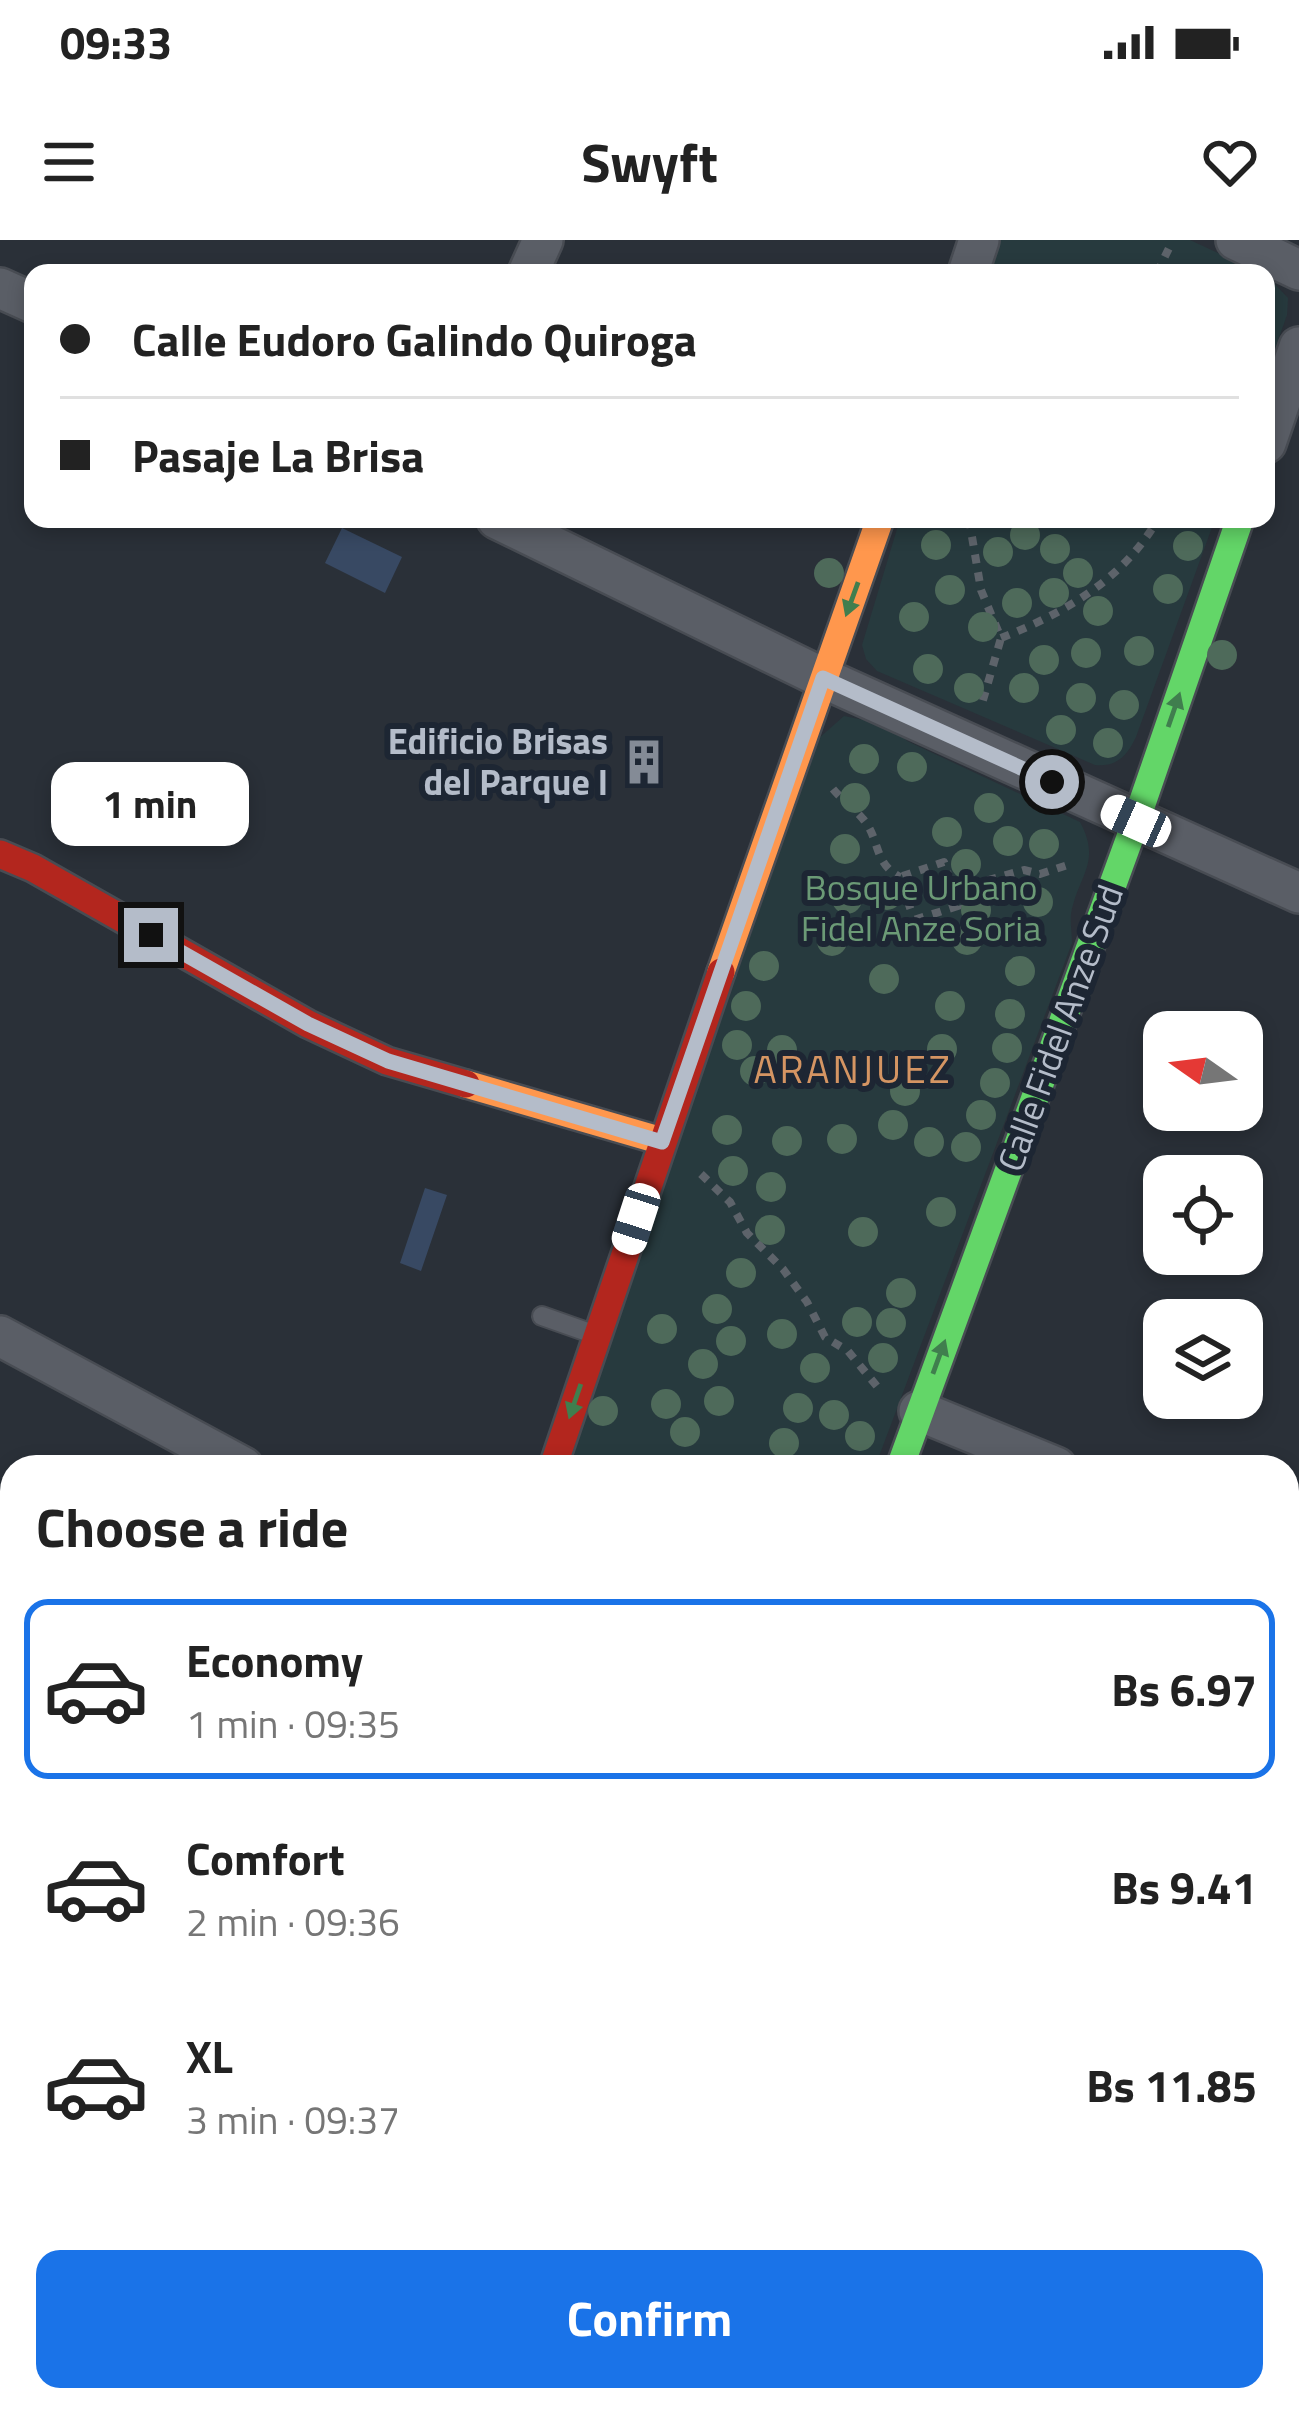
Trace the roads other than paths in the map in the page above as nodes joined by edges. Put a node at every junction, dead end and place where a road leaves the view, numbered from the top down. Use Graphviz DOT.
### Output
graph roads {
  1 [pos="1236,240"];
  2 [pos="1299,270"];
  3 [pos="1299,347"];
  4 [pos="1275,417"];
  5 [pos="515,528"];
  6 [pos="877,528"];
  7 [pos="1237,528"];
  8 [pos="823,678"];
  9 [pos="1136,821"];
  10 [pos="0,854"];
  11 [pos="1299,892"];
  12 [pos="662,1142"];
  13 [pos="542,1316"];
  14 [pos="0,1336"];
  15 [pos="597,1336"];
  16 [pos="904,1406"];
  17 [pos="221,1455"];
  18 [pos="558,1455"];
  19 [pos="901,1455"];
  20 [pos="1026,1455"];
  1 -- 2 [label="street"];
  3 -- 4 [label="street"];
  5 -- 8 [label="street"];
  6 -- 8 [label="street, one-way"];
  9 -- 7 [label="street, Calle Fidel Anze Sud, one-way"];
  8 -- 9 [label="street"];
  8 -- 12 [label="street"];
  9 -- 11 [label="street"];
  16 -- 9 [label="street, Calle Fidel Anze Sud, one-way"];
  10 -- 12 [label="street"];
  12 -- 15 [label="street"];
  13 -- 15 [label="lane"];
  14 -- 17 [label="street"];
  15 -- 18 [label="street, one-way"];
  16 -- 19 [label="street, Calle Fidel Anze Sud"];
  16 -- 20 [label="street"];
}
